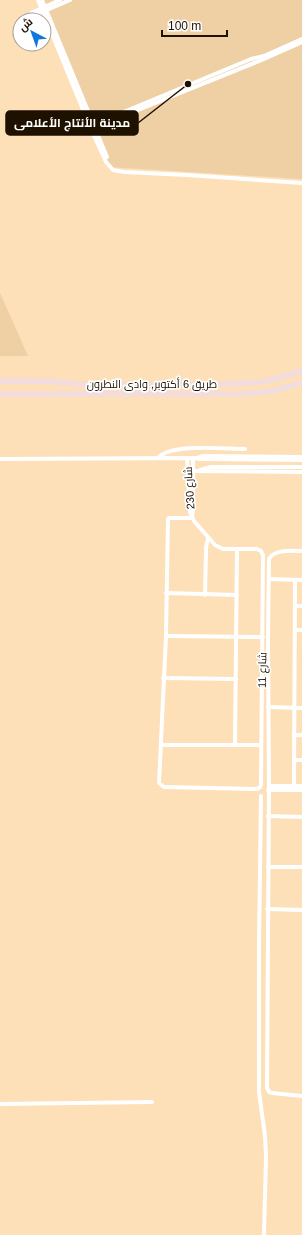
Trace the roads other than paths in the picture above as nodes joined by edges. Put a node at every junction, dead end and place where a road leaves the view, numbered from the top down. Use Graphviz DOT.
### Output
graph roads {
  1 [pos="38,0"];
  2 [pos="42,0"];
  3 [pos="60,0"];
  4 [pos="70,0"];
  5 [pos="44,9"];
  6 [pos="37,12"];
  7 [pos="302,39"];
  8 [pos="302,42"];
  9 [pos="279,51"];
  10 [pos="92,127"];
  11 [pos="302,183"];
  12 [pos="302,371"];
  13 [pos="0,381"];
  14 [pos="302,383"];
  15 [pos="0,394"];
  16 [pos="245,449"];
  17 [pos="302,457"];
  18 [pos="158,458"];
  19 [pos="187,458"];
  20 [pos="194,458"];
  21 [pos="251,458"];
  22 [pos="0,459"];
  23 [pos="302,460"];
  24 [pos="302,467"];
  25 [pos="192,470"];
  26 [pos="200,470"];
  27 [pos="187,471"];
  28 [pos="302,472"];
  29 [pos="190,486"];
  30 [pos="192,518"];
  31 [pos="208,538"];
  32 [pos="237,550"];
  33 [pos="302,551"];
  34 [pos="263,555"];
  35 [pos="269,579"];
  36 [pos="295,580"];
  37 [pos="302,580"];
  38 [pos="166,593"];
  39 [pos="205,594"];
  40 [pos="237,595"];
  41 [pos="295,606"];
  42 [pos="302,606"];
  43 [pos="295,630"];
  44 [pos="302,630"];
  45 [pos="166,636"];
  46 [pos="236,637"];
  47 [pos="263,637"];
  48 [pos="163,678"];
  49 [pos="236,680"];
  50 [pos="268,707"];
  51 [pos="294,708"];
  52 [pos="302,708"];
  53 [pos="294,735"];
  54 [pos="302,735"];
  55 [pos="161,745"];
  56 [pos="235,745"];
  57 [pos="261,745"];
  58 [pos="295,760"];
  59 [pos="302,760"];
  60 [pos="294,786"];
  61 [pos="302,786"];
  62 [pos="268,788"];
  63 [pos="302,790"];
  64 [pos="261,796"];
  65 [pos="268,816"];
  66 [pos="302,817"];
  67 [pos="268,867"];
  68 [pos="302,867"];
  69 [pos="267,909"];
  70 [pos="302,910"];
  71 [pos="267,1088"];
  72 [pos="259,1089"];
  73 [pos="302,1096"];
  74 [pos="152,1102"];
  75 [pos="0,1104"];
  76 [pos="264,1235"];
  1 -- 5 [label="street"];
  2 -- 5 [label="street"];
  3 -- 5 [label="street"];
  4 -- 5 [label="street"];
  5 -- 6 [label="street"];
  5 -- 10 [label="street"];
  7 -- 9 [label="street"];
  8 -- 9 [label="street"];
  9 -- 10 [label="street"];
  10 -- 11 [label="street"];
  12 -- 13 [label="street, طريق 6 أكتوبر, وادى النطرون"];
  14 -- 15 [label="street, طريق 6 أكتوبر, وادى النطرون"];
  16 -- 18 [label="street"];
  17 -- 21 [label="street"];
  18 -- 19 [label="street"];
  18 -- 22 [label="street"];
  19 -- 20 [label="street"];
  19 -- 27 [label="street, شارع 230"];
  20 -- 21 [label="street"];
  20 -- 25 [label="street, شارع 230"];
  21 -- 23 [label="street"];
  24 -- 26 [label="street"];
  25 -- 26 [label="street"];
  25 -- 27 [label="street"];
  25 -- 29 [label="street, شارع 230"];
  26 -- 28 [label="street"];
  27 -- 29 [label="street, شارع 230"];
  29 -- 30 [label="street, شارع 230"];
  30 -- 31 [label="street, شارع 230"];
  30 -- 38 [label="street"];
  31 -- 32 [label="street, شارع 230"];
  31 -- 39 [label="street"];
  32 -- 34 [label="street, شارع 230"];
  32 -- 40 [label="street"];
  33 -- 35 [label="street, شارع 11"];
  34 -- 47 [label="street, شارع 11"];
  35 -- 36 [label="street"];
  35 -- 50 [label="street, شارع 11"];
  36 -- 37 [label="street"];
  36 -- 41 [label="street"];
  38 -- 39 [label="street"];
  38 -- 45 [label="street"];
  39 -- 40 [label="street"];
  40 -- 46 [label="street"];
  41 -- 42 [label="street"];
  41 -- 43 [label="street"];
  43 -- 44 [label="street"];
  43 -- 51 [label="street"];
  45 -- 46 [label="street"];
  45 -- 48 [label="street"];
  46 -- 47 [label="street"];
  46 -- 49 [label="street"];
  47 -- 57 [label="street, شارع 11"];
  48 -- 49 [label="street"];
  48 -- 55 [label="street"];
  49 -- 56 [label="street"];
  50 -- 51 [label="street"];
  50 -- 62 [label="street, شارع 11"];
  51 -- 52 [label="street"];
  51 -- 53 [label="street"];
  53 -- 54 [label="street"];
  53 -- 58 [label="street"];
  55 -- 56 [label="street"];
  55 -- 57 [label="street, شارع 11"];
  56 -- 57 [label="street"];
  58 -- 59 [label="street"];
  58 -- 60 [label="street"];
  60 -- 61 [label="street"];
  60 -- 62 [label="street"];
  62 -- 63 [label="street"];
  62 -- 65 [label="street, شارع 11"];
  64 -- 72 [label="street"];
  65 -- 66 [label="street"];
  65 -- 67 [label="street, شارع 11"];
  67 -- 68 [label="street"];
  67 -- 69 [label="street, شارع 11"];
  69 -- 70 [label="street"];
  69 -- 71 [label="street, شارع 11"];
  71 -- 72 [label="street"];
  71 -- 73 [label="street"];
  72 -- 76 [label="street"];
  74 -- 75 [label="street"];
}
